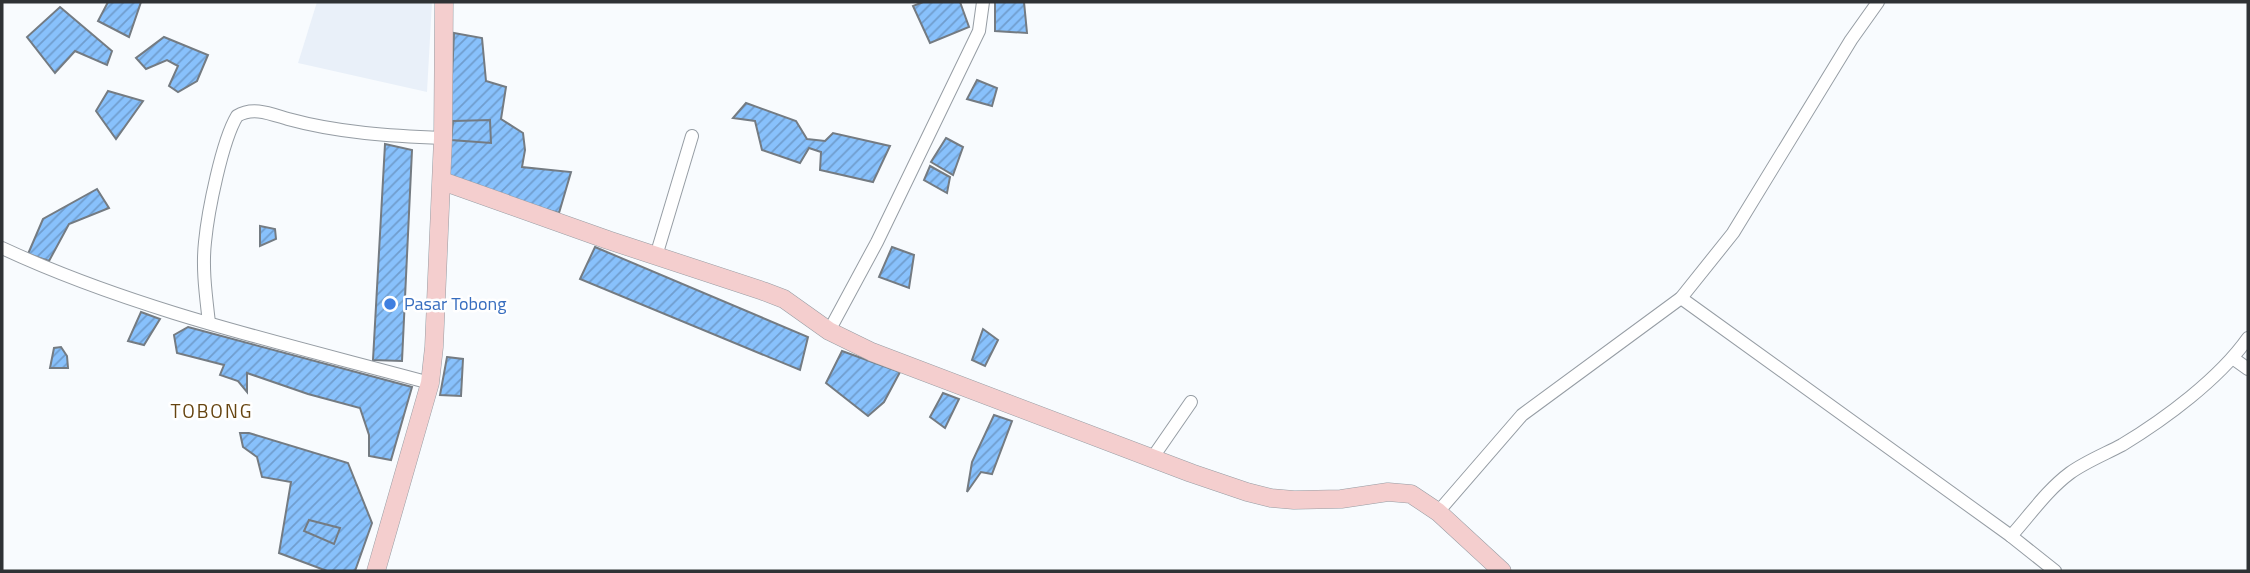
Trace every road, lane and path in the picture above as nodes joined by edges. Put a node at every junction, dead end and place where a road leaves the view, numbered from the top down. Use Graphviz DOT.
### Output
graph roads {
  1 [pos="444,2"];
  2 [pos="983,2"];
  3 [pos="1878,2"];
  4 [pos="692,136"];
  5 [pos="443,138"];
  6 [pos="442,181"];
  7 [pos="2,248"];
  8 [pos="656,256"];
  9 [pos="1681,298"];
  10 [pos="209,323"];
  11 [pos="829,331"];
  12 [pos="2248,338"];
  13 [pos="2234,359"];
  14 [pos="2248,369"];
  15 [pos="430,383"];
  16 [pos="1191,402"];
  17 [pos="1153,457"];
  18 [pos="1438,512"];
  19 [pos="2011,536"];
  20 [pos="376,571"];
  21 [pos="1502,571"];
  22 [pos="2055,571"];
  1 -- 5 [label="street"];
  2 -- 11 [label="street"];
  3 -- 9 [label="street"];
  4 -- 8 [label="street"];
  5 -- 6 [label="street"];
  5 -- 10 [label="street"];
  6 -- 8 [label="street"];
  6 -- 15 [label="street"];
  7 -- 10 [label="street"];
  8 -- 11 [label="street"];
  9 -- 18 [label="street"];
  9 -- 19 [label="street"];
  10 -- 15 [label="street"];
  11 -- 17 [label="street"];
  12 -- 13 [label="street"];
  13 -- 14 [label="street"];
  13 -- 19 [label="street"];
  15 -- 20 [label="street"];
  16 -- 17 [label="street"];
  17 -- 18 [label="street"];
  18 -- 21 [label="street"];
  19 -- 22 [label="street"];
}
